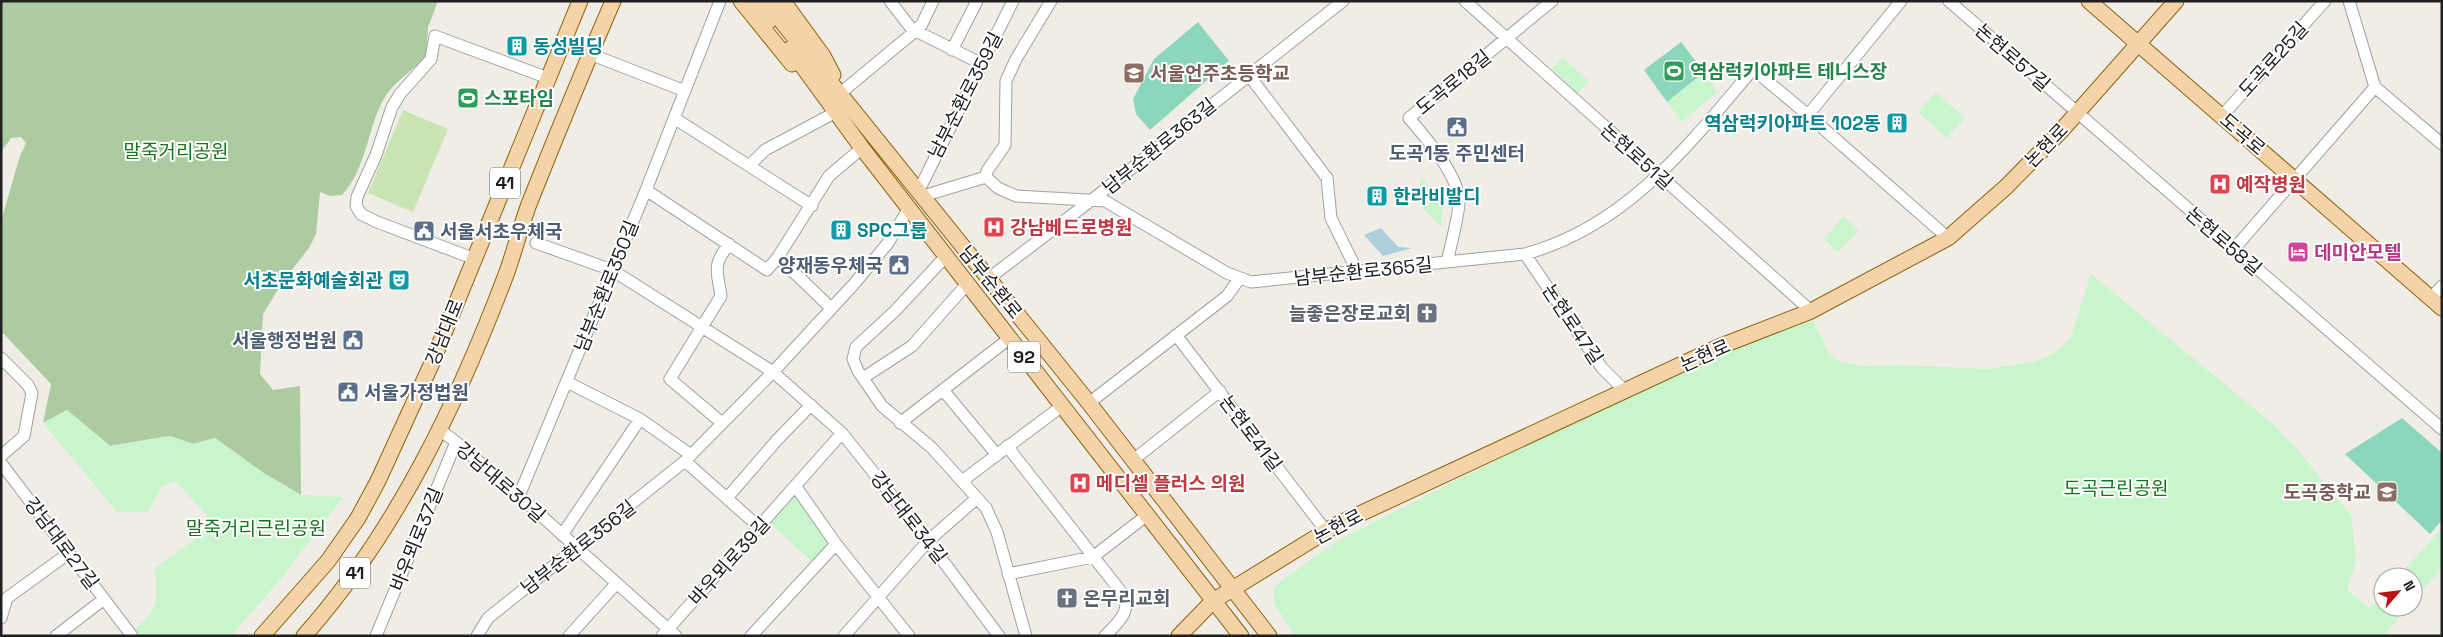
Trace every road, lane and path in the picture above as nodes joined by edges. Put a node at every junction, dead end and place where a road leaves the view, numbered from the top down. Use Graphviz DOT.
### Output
graph roads {
  1 [pos="580,1"];
  2 [pos="720,1"];
  3 [pos="741,1"];
  4 [pos="752,1"];
  5 [pos="765,1"];
  6 [pos="783,1"];
  7 [pos="890,1"];
  8 [pos="933,1"];
  9 [pos="977,1"];
  10 [pos="1013,1"];
  11 [pos="1051,1"];
  12 [pos="1343,1"];
  13 [pos="1465,1"];
  14 [pos="1552,1"];
  15 [pos="1902,1"];
  16 [pos="1949,1"];
  17 [pos="2089,1"];
  18 [pos="2176,1"];
  19 [pos="2325,1"];
  20 [pos="2349,1"];
  21 [pos="613,4"];
  22 [pos="914,32"];
  23 [pos="1506,38"];
  24 [pos="2139,44"];
  25 [pos="952,50"];
  26 [pos="590,54"];
  27 [pos="980,64"];
  28 [pos="1248,74"];
  29 [pos="548,78"];
  30 [pos="2375,87"];
  31 [pos="685,91"];
  32 [pos="843,92"];
  33 [pos="853,108"];
  34 [pos="836,112"];
  35 [pos="2078,112"];
  36 [pos="1808,115"];
  37 [pos="2222,116"];
  38 [pos="674,118"];
  39 [pos="2442,144"];
  40 [pos="862,148"];
  41 [pos="749,166"];
  42 [pos="1659,176"];
  43 [pos="986,177"];
  44 [pos="2295,179"];
  45 [pos="646,190"];
  46 [pos="921,193"];
  47 [pos="1093,199"];
  48 [pos="812,206"];
  49 [pos="909,208"];
  50 [pos="1948,238"];
  51 [pos="536,243"];
  52 [pos="729,244"];
  53 [pos="2234,249"];
  54 [pos="1525,254"];
  55 [pos="946,256"];
  56 [pos="778,257"];
  57 [pos="475,259"];
  58 [pos="1447,262"];
  59 [pos="612,270"];
  60 [pos="1357,271"];
  61 [pos="988,278"];
  62 [pos="1239,279"];
  63 [pos="968,282"];
  64 [pos="2442,286"];
  65 [pos="2436,303"];
  66 [pos="831,308"];
  67 [pos="1811,310"];
  68 [pos="702,327"];
  69 [pos="1176,335"];
  70 [pos="1010,338"];
  71 [pos="1,358"];
  72 [pos="773,372"];
  73 [pos="863,378"];
  74 [pos="566,382"];
  75 [pos="943,390"];
  76 [pos="1220,391"];
  77 [pos="1625,391"];
  78 [pos="1089,404"];
  79 [pos="811,405"];
  80 [pos="1062,406"];
  81 [pos="640,419"];
  82 [pos="722,423"];
  83 [pos="900,423"];
  84 [pos="2442,429"];
  85 [pos="440,430"];
  86 [pos="842,433"];
  87 [pos="456,442"];
  88 [pos="1007,446"];
  89 [pos="997,455"];
  90 [pos="1,456"];
  91 [pos="688,458"];
  92 [pos="1132,461"];
  93 [pos="1,463"];
  94 [pos="962,481"];
  95 [pos="796,487"];
  96 [pos="519,496"];
  97 [pos="727,498"];
  98 [pos="977,498"];
  99 [pos="1147,515"];
  100 [pos="759,527"];
  101 [pos="1326,531"];
  102 [pos="562,535"];
  103 [pos="928,541"];
  104 [pos="836,544"];
  105 [pos="579,548"];
  106 [pos="69,553"];
  107 [pos="1093,557"];
  108 [pos="1008,574"];
  109 [pos="616,584"];
  110 [pos="1234,588"];
  111 [pos="879,596"];
  112 [pos="4,598"];
  113 [pos="104,599"];
  114 [pos="1213,601"];
  115 [pos="1,618"];
  116 [pos="669,633"];
  117 [pos="56,636"];
  118 [pos="132,636"];
  119 [pos="262,636"];
  120 [pos="304,636"];
  121 [pos="376,636"];
  122 [pos="477,636"];
  123 [pos="569,636"];
  124 [pos="751,636"];
  125 [pos="844,636"];
  126 [pos="909,636"];
  127 [pos="999,636"];
  128 [pos="1026,636"];
  129 [pos="1105,636"];
  130 [pos="1179,636"];
  131 [pos="1240,636"];
  132 [pos="1269,636"];
  1 -- 29 [label="main road, 강남대로 / 41"];
  2 -- 31 [label="street, 남부순환로350길"];
  3 -- 34 [label="main road"];
  4 -- 34 [label="main road, 남부순환로 / 92"];
  5 -- 33 [label="main road, 남부순환로 / 92"];
  6 -- 32 [label="main road"];
  7 -- 22 [label="street"];
  8 -- 22 [label="street"];
  9 -- 25 [label="street"];
  10 -- 27 [label="street, 남부순환로359길"];
  11 -- 43 [label="street"];
  12 -- 28 [label="street, 남부순환로363길"];
  13 -- 23 [label="street, 논현로51길"];
  14 -- 23 [label="street, 도곡로18길"];
  15 -- 36 [label="street"];
  16 -- 35 [label="street, 논현로57길"];
  17 -- 24 [label="main road, 도곡로"];
  18 -- 24 [label="main road, 논현로"];
  19 -- 37 [label="street, 도곡로25길"];
  20 -- 30 [label="street"];
  21 -- 26 [label="main road, 강남대로 / 41"];
  22 -- 25 [label="street"];
  22 -- 32 [label="street"];
  23 -- 42 [label="street, 논현로51길"];
  23 -- 58 [label="street, 도곡로18길"];
  24 -- 35 [label="main road, 논현로"];
  24 -- 37 [label="main road, 도곡로"];
  25 -- 27 [label="street"];
  26 -- 31 [label="street"];
  26 -- 85 [label="main road, 강남대로 / 41"];
  27 -- 46 [label="street, 남부순환로359길"];
  28 -- 47 [label="street, 남부순환로363길"];
  28 -- 60 [label="street"];
  29 -- 57 [label="main road, 강남대로 / 41"];
  29 -- 57 [label="street"];
  30 -- 39 [label="street"];
  30 -- 44 [label="street"];
  31 -- 38 [label="street, 남부순환로350길"];
  32 -- 33 [label="main road"];
  33 -- 46 [label="main road, 남부순환로 / 92"];
  34 -- 40 [label="main road, 남부순환로 / 92"];
  34 -- 41 [label="street"];
  35 -- 50 [label="main road, 논현로"];
  35 -- 53 [label="street, 논현로58길"];
  36 -- 42 [label="street, 남부순환로365길"];
  36 -- 50 [label="street"];
  37 -- 44 [label="main road, 도곡로"];
  38 -- 41 [label="street"];
  38 -- 45 [label="street, 남부순환로350길"];
  40 -- 48 [label="street"];
  40 -- 49 [label="main road, 남부순환로 / 92"];
  41 -- 48 [label="street"];
  42 -- 54 [label="street, 남부순환로365길"];
  42 -- 67 [label="street, 논현로51길"];
  43 -- 46 [label="street"];
  43 -- 47 [label="street, 남부순환로363길"];
  44 -- 53 [label="street"];
  44 -- 65 [label="main road, 도곡로"];
  45 -- 52 [label="street"];
  45 -- 59 [label="street, 남부순환로350길"];
  46 -- 61 [label="main road, 남부순환로 / 92"];
  47 -- 61 [label="street, 남부순환로363길"];
  47 -- 62 [label="street, 남부순환로363길"];
  48 -- 56 [label="street"];
  49 -- 55 [label="main road, 남부순환로 / 92"];
  49 -- 66 [label="street, 남부순환로356길"];
  50 -- 67 [label="main road, 논현로"];
  51 -- 59 [label="street, 강남대로34길"];
  52 -- 56 [label="street"];
  52 -- 68 [label="street"];
  53 -- 84 [label="street, 논현로58길"];
  54 -- 58 [label="street, 남부순환로365길"];
  54 -- 77 [label="street, 논현로47길"];
  55 -- 63 [label="main road, 남부순환로 / 92"];
  55 -- 73 [label="street"];
  56 -- 66 [label="street"];
  57 -- 119 [label="main road, 강남대로 / 41"];
  58 -- 60 [label="street, 남부순환로365길"];
  59 -- 68 [label="street, 강남대로34길"];
  59 -- 74 [label="street, 남부순환로350길"];
  60 -- 62 [label="street, 남부순환로365길"];
  61 -- 78 [label="main road, 남부순환로 / 92"];
  62 -- 69 [label="street"];
  63 -- 70 [label="main road, 남부순환로 / 92"];
  63 -- 73 [label="street, 남부순환로"];
  64 -- 65 [label="street"];
  66 -- 72 [label="street, 남부순환로356길"];
  67 -- 77 [label="main road, 논현로"];
  68 -- 72 [label="street, 강남대로34길"];
  68 -- 82 [label="street"];
  69 -- 76 [label="street, 논현로41길"];
  69 -- 78 [label="street"];
  70 -- 75 [label="street, 남부순환로"];
  70 -- 80 [label="main road, 남부순환로 / 92"];
  71 -- 90 [label="street"];
  72 -- 79 [label="street, 강남대로34길"];
  72 -- 82 [label="street, 남부순환로356길"];
  73 -- 83 [label="street"];
  74 -- 81 [label="street"];
  74 -- 96 [label="street, 남부순환로350길"];
  75 -- 83 [label="street, 남부순환로"];
  75 -- 89 [label="street"];
  76 -- 92 [label="street"];
  76 -- 101 [label="street, 논현로41길"];
  77 -- 101 [label="main road, 논현로"];
  78 -- 92 [label="main road, 남부순환로 / 92"];
  79 -- 86 [label="street, 강남대로34길"];
  79 -- 97 [label="street"];
  80 -- 88 [label="street"];
  80 -- 99 [label="main road, 남부순환로 / 92"];
  81 -- 91 [label="street"];
  81 -- 102 [label="street, 강남대로30길"];
  82 -- 91 [label="street, 남부순환로356길"];
  83 -- 94 [label="street"];
  85 -- 87 [label="street, 강남대로30길"];
  85 -- 120 [label="main road, 강남대로 / 41"];
  86 -- 95 [label="street, 바우뫼로39길"];
  86 -- 103 [label="street, 강남대로34길"];
  87 -- 96 [label="street, 강남대로30길"];
  87 -- 121 [label="street, 바우뫼로37길"];
  88 -- 89 [label="street"];
  88 -- 107 [label="street"];
  89 -- 94 [label="street"];
  91 -- 97 [label="street"];
  91 -- 105 [label="street, 남부순환로356길"];
  92 -- 110 [label="main road, 남부순환로 / 92"];
  93 -- 106 [label="street, 강남대로27길"];
  94 -- 98 [label="street"];
  95 -- 100 [label="street, 바우뫼로39길"];
  95 -- 104 [label="street"];
  96 -- 102 [label="street, 강남대로30길"];
  97 -- 100 [label="street"];
  98 -- 103 [label="street"];
  98 -- 108 [label="street"];
  99 -- 107 [label="street"];
  99 -- 114 [label="main road, 남부순환로 / 92"];
  100 -- 116 [label="street, 바우뫼로39길"];
  101 -- 110 [label="main road, 논현로"];
  102 -- 105 [label="street, 강남대로30길"];
  103 -- 111 [label="street"];
  103 -- 127 [label="street, 강남대로34길"];
  104 -- 111 [label="street"];
  104 -- 124 [label="street"];
  105 -- 109 [label="street, 강남대로30길"];
  105 -- 122 [label="street, 남부순환로356길"];
  106 -- 112 [label="street"];
  106 -- 113 [label="street, 강남대로27길"];
  107 -- 108 [label="street"];
  107 -- 129 [label="street"];
  108 -- 128 [label="street"];
  109 -- 116 [label="street, 강남대로30길"];
  109 -- 123 [label="street"];
  110 -- 114 [label="main road, 논현로"];
  110 -- 132 [label="main road, 남부순환로 / 92"];
  111 -- 125 [label="street"];
  111 -- 126 [label="street"];
  112 -- 115 [label="street"];
  113 -- 117 [label="street, 강남대로27길"];
  113 -- 118 [label="street, 강남대로27길"];
  114 -- 130 [label="main road, 논현로"];
  114 -- 131 [label="main road, 남부순환로 / 92"];
}
